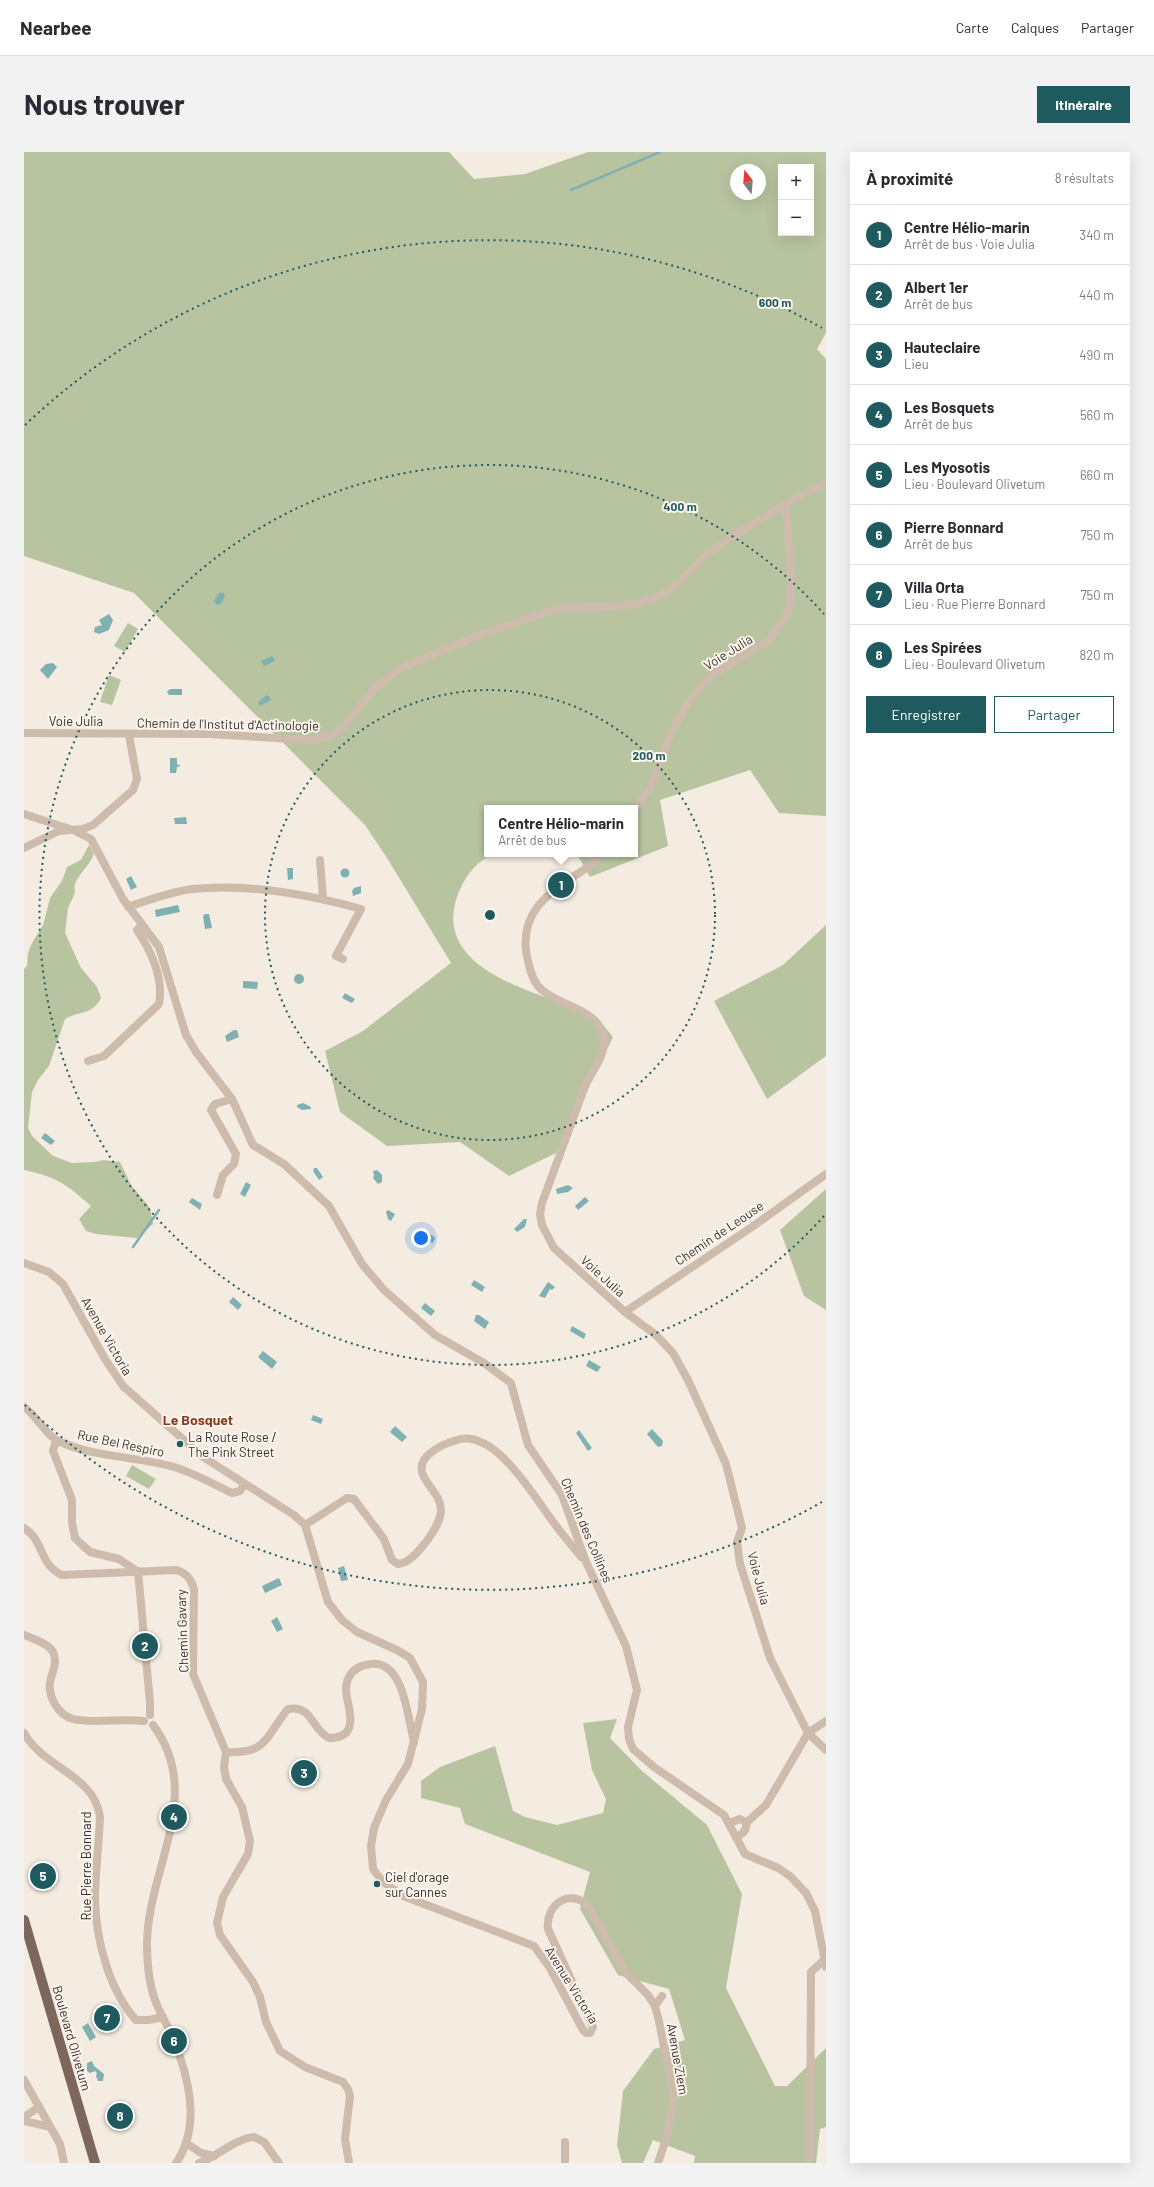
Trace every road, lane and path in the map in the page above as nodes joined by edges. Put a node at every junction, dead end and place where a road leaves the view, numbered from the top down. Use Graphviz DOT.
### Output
graph roads {
  1 [pos="826,483"];
  2 [pos="784,506"];
  3 [pos="24,733"];
  4 [pos="129,735"];
  5 [pos="638,806"];
  6 [pos="24,814"];
  7 [pos="74,830"];
  8 [pos="24,848"];
  9 [pos="600,857"];
  10 [pos="320,860"];
  11 [pos="323,898"];
  12 [pos="128,907"];
  13 [pos="142,925"];
  14 [pos="343,959"];
  15 [pos="88,1061"];
  16 [pos="232,1099"];
  17 [pos="826,1174"];
  18 [pos="217,1196"];
  19 [pos="24,1263"];
  20 [pos="625,1312"];
  21 [pos="24,1407"];
  22 [pos="56,1440"];
  23 [pos="244,1485"];
  24 [pos="305,1525"];
  25 [pos="24,1528"];
  26 [pos="586,1562"];
  27 [pos="138,1571"];
  28 [pos="24,1636"];
  29 [pos="150,1715"];
  30 [pos="826,1721"];
  31 [pos="144,1722"];
  32 [pos="154,1724"];
  33 [pos="24,1733"];
  34 [pos="808,1733"];
  35 [pos="414,1745"];
  36 [pos="826,1750"];
  37 [pos="226,1752"];
  38 [pos="730,1823"];
  39 [pos="746,1823"];
  40 [pos="736,1838"];
  41 [pos="24,1920"];
  42 [pos="825,1964"];
  43 [pos="662,1996"];
  44 [pos="655,2006"];
  45 [pos="163,2017"];
  46 [pos="24,2080"];
  47 [pos="39,2107"];
  48 [pos="24,2117"];
  49 [pos="24,2121"];
  50 [pos="50,2127"];
  51 [pos="565,2142"];
  52 [pos="186,2143"];
  53 [pos="215,2156"];
  54 [pos="64,2163"];
  55 [pos="95,2163"];
  56 [pos="176,2163"];
  57 [pos="198,2163"];
  58 [pos="279,2163"];
  59 [pos="349,2163"];
  60 [pos="565,2163"];
  61 [pos="658,2163"];
  62 [pos="810,2163"];
  1 -- 2 [label="street, Chemin de l'Institut d'Actinologie"];
  2 -- 4 [label="street, Chemin de l'Institut d'Actinologie"];
  2 -- 5 [label="street, Voie Julia"];
  3 -- 4 [label="street, Voie Julia"];
  4 -- 7 [label="street"];
  6 -- 7 [label="street, Chemin des Collines"];
  7 -- 8 [label="street"];
  7 -- 12 [label="street, Chemin des Collines"];
  9 -- 20 [label="street, Voie Julia"];
  10 -- 11 [label="street"];
  11 -- 12 [label="street"];
  11 -- 14 [label="street"];
  12 -- 13 [label="street, Chemin des Collines"];
  13 -- 15 [label="street"];
  13 -- 16 [label="street, Chemin des Collines"];
  16 -- 18 [label="street"];
  16 -- 26 [label="street, Chemin des Collines"];
  17 -- 20 [label="street, Chemin de Leouse"];
  19 -- 23 [label="street, Avenue Victoria"];
  20 -- 34 [label="street, Voie Julia"];
  21 -- 22 [label="street"];
  22 -- 23 [label="street, Rue Bel Respiro"];
  22 -- 27 [label="street"];
  23 -- 24 [label="street, Avenue Victoria"];
  24 -- 26 [label="street"];
  24 -- 35 [label="street, Avenue Victoria"];
  25 -- 27 [label="street, Chemin Gavary"];
  26 -- 38 [label="street, Chemin des Collines"];
  27 -- 29 [label="street"];
  27 -- 37 [label="street, Chemin Gavary"];
  28 -- 31 [label="street"];
  29 -- 31 [label="street"];
  29 -- 32 [label="street"];
  30 -- 34 [label="street"];
  31 -- 32 [label="street"];
  32 -- 45 [label="street"];
  33 -- 45 [label="street, Rue Pierre Bonnard"];
  34 -- 36 [label="street, Voie Julia"];
  34 -- 39 [label="street"];
  35 -- 37 [label="street"];
  35 -- 44 [label="street, Avenue Victoria"];
  37 -- 59 [label="street"];
  38 -- 39 [label="street"];
  38 -- 40 [label="street, Chemin des Collines"];
  39 -- 40 [label="street"];
  40 -- 42 [label="street, Chemin des Collines"];
  41 -- 55 [label="main road, Boulevard Olivetum"];
  42 -- 62 [label="street"];
  43 -- 44 [label="street"];
  44 -- 61 [label="street, Avenue Ziem"];
  45 -- 52 [label="street"];
  46 -- 47 [label="street"];
  47 -- 48 [label="street"];
  47 -- 50 [label="street"];
  49 -- 50 [label="street"];
  50 -- 54 [label="street"];
  51 -- 60 [label="street"];
  52 -- 53 [label="street"];
  52 -- 56 [label="street"];
  53 -- 57 [label="street"];
  53 -- 58 [label="street"];
}
